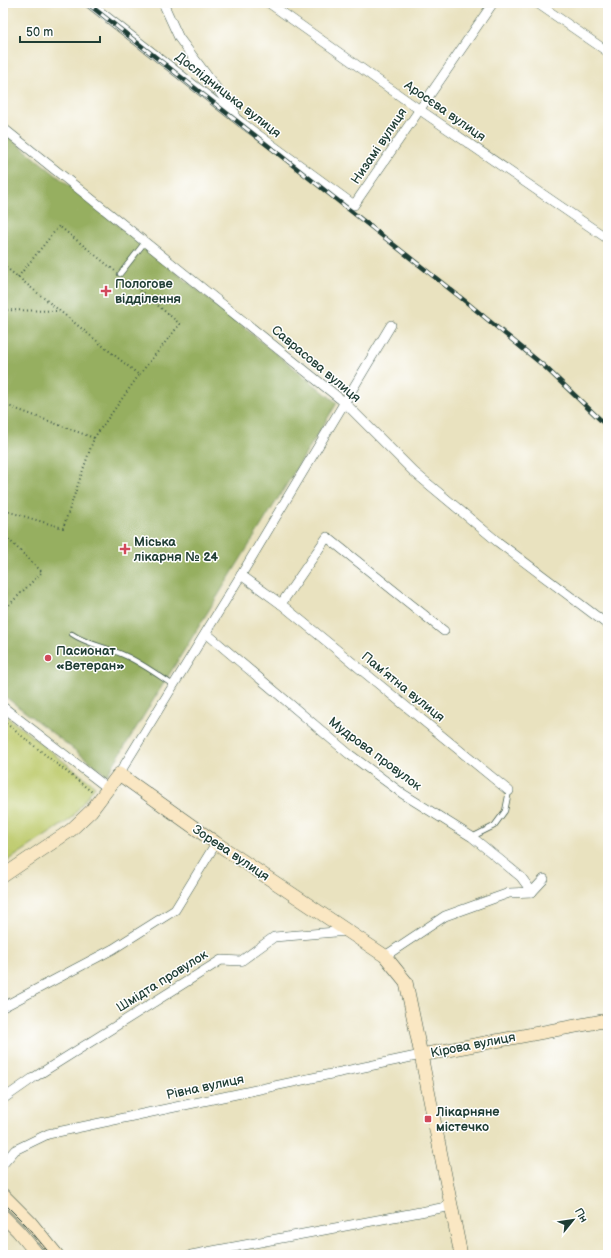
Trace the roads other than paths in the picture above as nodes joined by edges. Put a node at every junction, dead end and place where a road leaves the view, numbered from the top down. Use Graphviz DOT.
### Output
graph roads {
  1 [pos="89,3"];
  2 [pos="162,3"];
  3 [pos="269,3"];
  4 [pos="493,3"];
  5 [pos="537,3"];
  6 [pos="608,52"];
  7 [pos="420,110"];
  8 [pos="242,123"];
  9 [pos="3,128"];
  10 [pos="354,205"];
  11 [pos="608,239"];
  12 [pos="145,242"];
  13 [pos="120,274"];
  14 [pos="391,325"];
  15 [pos="344,402"];
  16 [pos="241,575"];
  17 [pos="281,604"];
  18 [pos="608,625"];
  19 [pos="444,631"];
  20 [pos="206,632"];
  21 [pos="72,634"];
  22 [pos="173,685"];
  23 [pos="3,707"];
  24 [pos="119,774"];
  25 [pos="508,791"];
  26 [pos="105,794"];
  27 [pos="472,837"];
  28 [pos="216,843"];
  29 [pos="3,876"];
  30 [pos="544,879"];
  31 [pos="532,892"];
  32 [pos="349,931"];
  33 [pos="385,956"];
  34 [pos="3,1007"];
  35 [pos="608,1020"];
  36 [pos="421,1055"];
  37 [pos="3,1099"];
  38 [pos="3,1164"];
  39 [pos="3,1195"];
  40 [pos="452,1206"];
  41 [pos="3,1216"];
  42 [pos="38,1255"];
  43 [pos="57,1255"];
  44 [pos="191,1255"];
  45 [pos="461,1255"];
  1 -- 8 [label="street, Дослідницька вулиця"];
  2 -- 8 [label="street"];
  3 -- 7 [label="street, Аросєва вулиця"];
  4 -- 7 [label="street, Низамі вулиця"];
  5 -- 6 [label="street"];
  7 -- 10 [label="street, Низамі вулиця"];
  7 -- 11 [label="street, Аросєва вулиця"];
  8 -- 10 [label="street, Дослідницька вулиця"];
  9 -- 12 [label="street, Саврасова вулиця"];
  12 -- 13 [label="lane"];
  12 -- 15 [label="street, Саврасова вулиця"];
  14 -- 15 [label="street"];
  15 -- 16 [label="street"];
  15 -- 18 [label="street, Саврасова вулиця"];
  16 -- 17 [label="street, Пам’ятна вулиця"];
  16 -- 20 [label="street"];
  17 -- 19 [label="street"];
  17 -- 25 [label="street, Пам’ятна вулиця"];
  20 -- 22 [label="street"];
  20 -- 27 [label="street, Мудрова провулок"];
  21 -- 22 [label="lane"];
  22 -- 24 [label="street"];
  23 -- 26 [label="street"];
  24 -- 26 [label="street"];
  24 -- 28 [label="street, Зорева вулиця"];
  25 -- 27 [label="lane"];
  26 -- 29 [label="street"];
  27 -- 31 [label="street, Мудрова провулок"];
  28 -- 32 [label="street, Зорева вулиця"];
  28 -- 34 [label="street"];
  30 -- 31 [label="street"];
  31 -- 33 [label="street"];
  32 -- 33 [label="street, Зорева вулиця"];
  32 -- 37 [label="street, Шмідта провулок"];
  33 -- 36 [label="street, Зорева вулиця"];
  35 -- 36 [label="street, Кірова вулиця"];
  36 -- 38 [label="street, Рівна вулиця"];
  36 -- 40 [label="street, Кірова вулиця"];
  39 -- 43 [label="street"];
  40 -- 44 [label="street"];
  40 -- 45 [label="street, Кірова вулиця"];
  41 -- 42 [label="street"];
}
